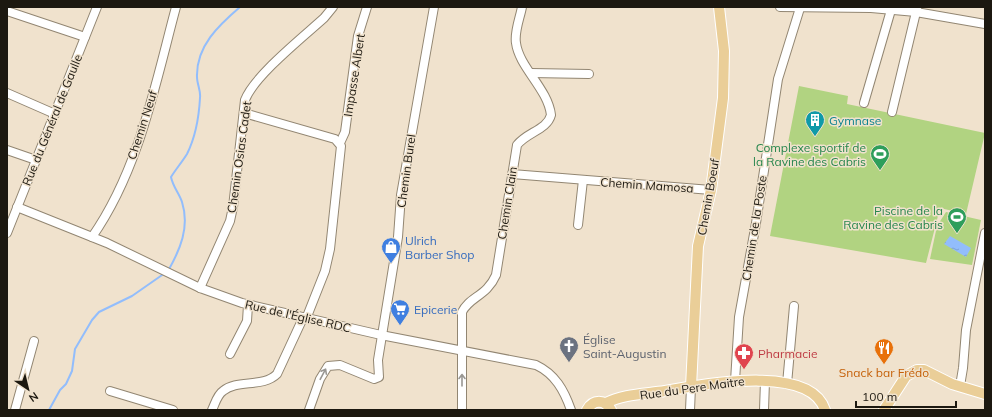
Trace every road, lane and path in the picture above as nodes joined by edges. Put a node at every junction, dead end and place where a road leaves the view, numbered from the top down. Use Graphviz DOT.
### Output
graph roads {
  1 [pos="97,7"];
  2 [pos="176,7"];
  3 [pos="333,7"];
  4 [pos="367,7"];
  5 [pos="434,7"];
  6 [pos="522,7"];
  7 [pos="719,7"];
  8 [pos="780,7"];
  9 [pos="800,8"];
  10 [pos="871,8"];
  11 [pos="891,10"];
  12 [pos="917,10"];
  13 [pos="7,12"];
  14 [pos="985,24"];
  15 [pos="86,37"];
  16 [pos="531,73"];
  17 [pos="589,74"];
  18 [pos="7,93"];
  19 [pos="864,103"];
  20 [pos="892,112"];
  21 [pos="244,113"];
  22 [pos="55,114"];
  23 [pos="340,143"];
  24 [pos="7,150"];
  25 [pos="36,160"];
  26 [pos="512,174"];
  27 [pos="583,180"];
  28 [pos="711,190"];
  29 [pos="17,207"];
  30 [pos="578,225"];
  31 [pos="7,232"];
  32 [pos="985,233"];
  33 [pos="92,237"];
  34 [pos="200,288"];
  35 [pos="248,305"];
  36 [pos="794,306"];
  37 [pos="305,318"];
  38 [pos="381,335"];
  39 [pos="34,341"];
  40 [pos="462,350"];
  41 [pos="230,354"];
  42 [pos="735,381"];
  43 [pos="765,381"];
  44 [pos="786,384"];
  45 [pos="960,386"];
  46 [pos="691,387"];
  47 [pos="110,391"];
  48 [pos="985,394"];
  49 [pos="609,408"];
  50 [pos="15,410"];
  51 [pos="173,410"];
  52 [pos="212,410"];
  53 [pos="309,410"];
  54 [pos="462,410"];
  55 [pos="571,410"];
  56 [pos="587,410"];
  57 [pos="690,410"];
  58 [pos="764,410"];
  59 [pos="825,410"];
  60 [pos="884,410"];
  1 -- 15 [label="street, Rue du Général de Gaulle"];
  2 -- 33 [label="street, Chemin Neuf"];
  3 -- 21 [label="street, Chemin Osias Cadet"];
  4 -- 23 [label="street, Impasse Albert"];
  5 -- 38 [label="street, Chemin Burel"];
  6 -- 16 [label="street, Chemin Clain"];
  7 -- 28 [label="main road, Chemin Boeuf"];
  8 -- 9 [label="street"];
  9 -- 10 [label="street"];
  9 -- 42 [label="street, Chemin de la Poste"];
  10 -- 11 [label="street"];
  11 -- 12 [label="street"];
  11 -- 19 [label="street"];
  12 -- 14 [label="street"];
  12 -- 20 [label="street"];
  13 -- 15 [label="street"];
  15 -- 22 [label="street, Rue du Général de Gaulle"];
  16 -- 17 [label="street"];
  16 -- 26 [label="street, Chemin Clain"];
  18 -- 22 [label="street"];
  21 -- 23 [label="street"];
  21 -- 34 [label="street, Chemin Osias Cadet"];
  22 -- 25 [label="street, Rue du Général de Gaulle"];
  23 -- 37 [label="street"];
  24 -- 25 [label="street"];
  25 -- 29 [label="street, Rue du Général de Gaulle"];
  26 -- 27 [label="street, Chemin Mamosa"];
  26 -- 40 [label="street, Chemin Clain"];
  27 -- 28 [label="street, Chemin Mamosa"];
  27 -- 30 [label="street, Chemin Mamosa"];
  28 -- 46 [label="main road, Chemin Boeuf"];
  29 -- 31 [label="street, Rue du Général de Gaulle"];
  29 -- 33 [label="street, Rue de l'Église RDC"];
  32 -- 45 [label="street"];
  33 -- 34 [label="street, Rue de l'Église RDC"];
  34 -- 35 [label="street, Rue de l'Église RDC"];
  35 -- 37 [label="street, Rue de l'Église RDC"];
  35 -- 41 [label="street"];
  36 -- 44 [label="street"];
  37 -- 38 [label="street, Rue de l'Église RDC"];
  37 -- 52 [label="street"];
  38 -- 40 [label="street, Rue de l'Église RDC"];
  53 -- 38 [label="street, Chemin Burel, one-way"];
  39 -- 50 [label="street"];
  54 -- 40 [label="street, Chemin Clain, one-way"];
  40 -- 55 [label="street, Rue de l'Église RDC"];
  42 -- 43 [label="main road, Rue du Pere Maitre"];
  42 -- 46 [label="main road, Rue du Pere Maitre"];
  43 -- 44 [label="main road, Rue du Pere Maitre"];
  43 -- 58 [label="street"];
  44 -- 59 [label="main road, Rue du Pere Maitre"];
  45 -- 48 [label="main road"];
  45 -- 60 [label="main road"];
  46 -- 49 [label="main road, Rue du Pere Maitre"];
  46 -- 57 [label="street"];
  47 -- 51 [label="street"];
  49 -- 56 [label="main road, Rue du Pere Maitre"];
}
